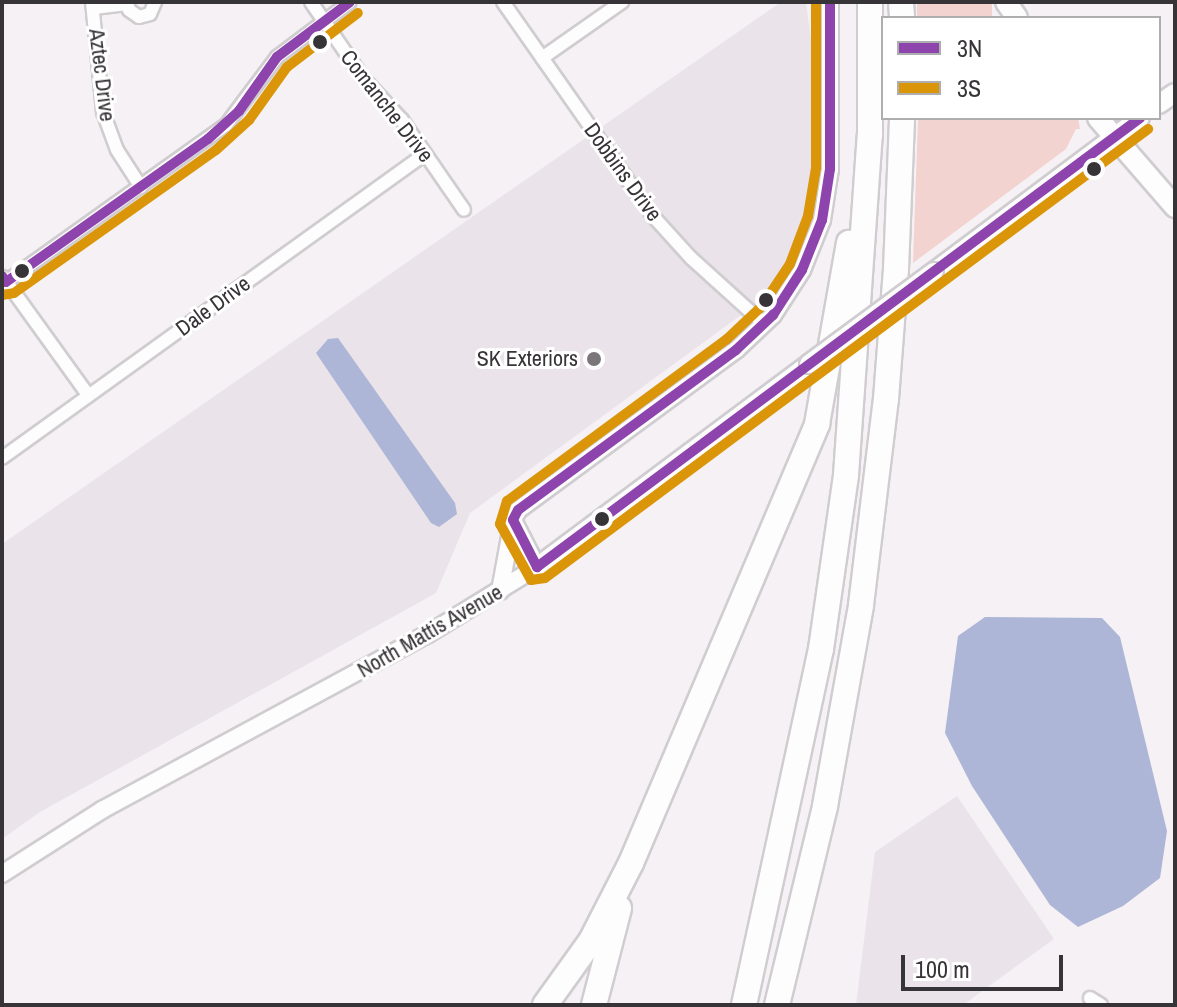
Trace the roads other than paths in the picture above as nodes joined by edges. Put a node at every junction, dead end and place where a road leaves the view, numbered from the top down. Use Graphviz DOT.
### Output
graph roads {
  1 [pos="155,2"];
  2 [pos="311,2"];
  3 [pos="350,2"];
  4 [pos="503,2"];
  5 [pos="622,2"];
  6 [pos="830,2"];
  7 [pos="870,2"];
  8 [pos="127,3"];
  9 [pos="93,5"];
  10 [pos="323,20"];
  11 [pos="542,58"];
  12 [pos="902,120"];
  13 [pos="1100,120"];
  14 [pos="1137,120"];
  15 [pos="870,135"];
  16 [pos="1115,136"];
  17 [pos="425,154"];
  18 [pos="141,187"];
  19 [pos="1175,207"];
  20 [pos="464,210"];
  21 [pos="4,279"];
  22 [pos="764,324"];
  23 [pos="88,395"];
  24 [pos="2,458"];
  25 [pos="513,520"];
  26 [pos="537,567"];
  27 [pos="500,591"];
  28 [pos="631,863"];
  29 [pos="811,867"];
  30 [pos="2,874"];
  31 [pos="545,1005"];
  32 [pos="594,1005"];
  33 [pos="744,1005"];
  34 [pos="777,1005"];
  35 [pos="790,1005"];
  1 -- 8 [label="street"];
  2 -- 10 [label="street, Comanche Drive"];
  3 -- 10 [label="street"];
  4 -- 11 [label="street, Dobbins Drive"];
  5 -- 11 [label="street"];
  6 -- 22 [label="street"];
  7 -- 15 [label="highway"];
  8 -- 9 [label="street"];
  9 -- 18 [label="street, Aztec Drive"];
  10 -- 17 [label="street, Comanche Drive"];
  10 -- 18 [label="street"];
  11 -- 22 [label="street, Dobbins Drive"];
  12 -- 29 [label="highway"];
  13 -- 16 [label="main road"];
  14 -- 16 [label="main road, North Mattis Avenue"];
  15 -- 28 [label="highway"];
  15 -- 33 [label="highway"];
  16 -- 19 [label="main road"];
  16 -- 26 [label="main road, North Mattis Avenue, bridge"];
  17 -- 20 [label="street, Comanche Drive"];
  17 -- 23 [label="street, Dale Drive"];
  18 -- 21 [label="street"];
  21 -- 23 [label="street"];
  22 -- 25 [label="street"];
  23 -- 24 [label="street, Dale Drive"];
  25 -- 26 [label="street"];
  25 -- 27 [label="street"];
  26 -- 27 [label="street, North Mattis Avenue"];
  27 -- 30 [label="street, North Mattis Avenue"];
  28 -- 31 [label="highway"];
  28 -- 32 [label="highway"];
  29 -- 34 [label="highway"];
  29 -- 35 [label="highway"];
}
